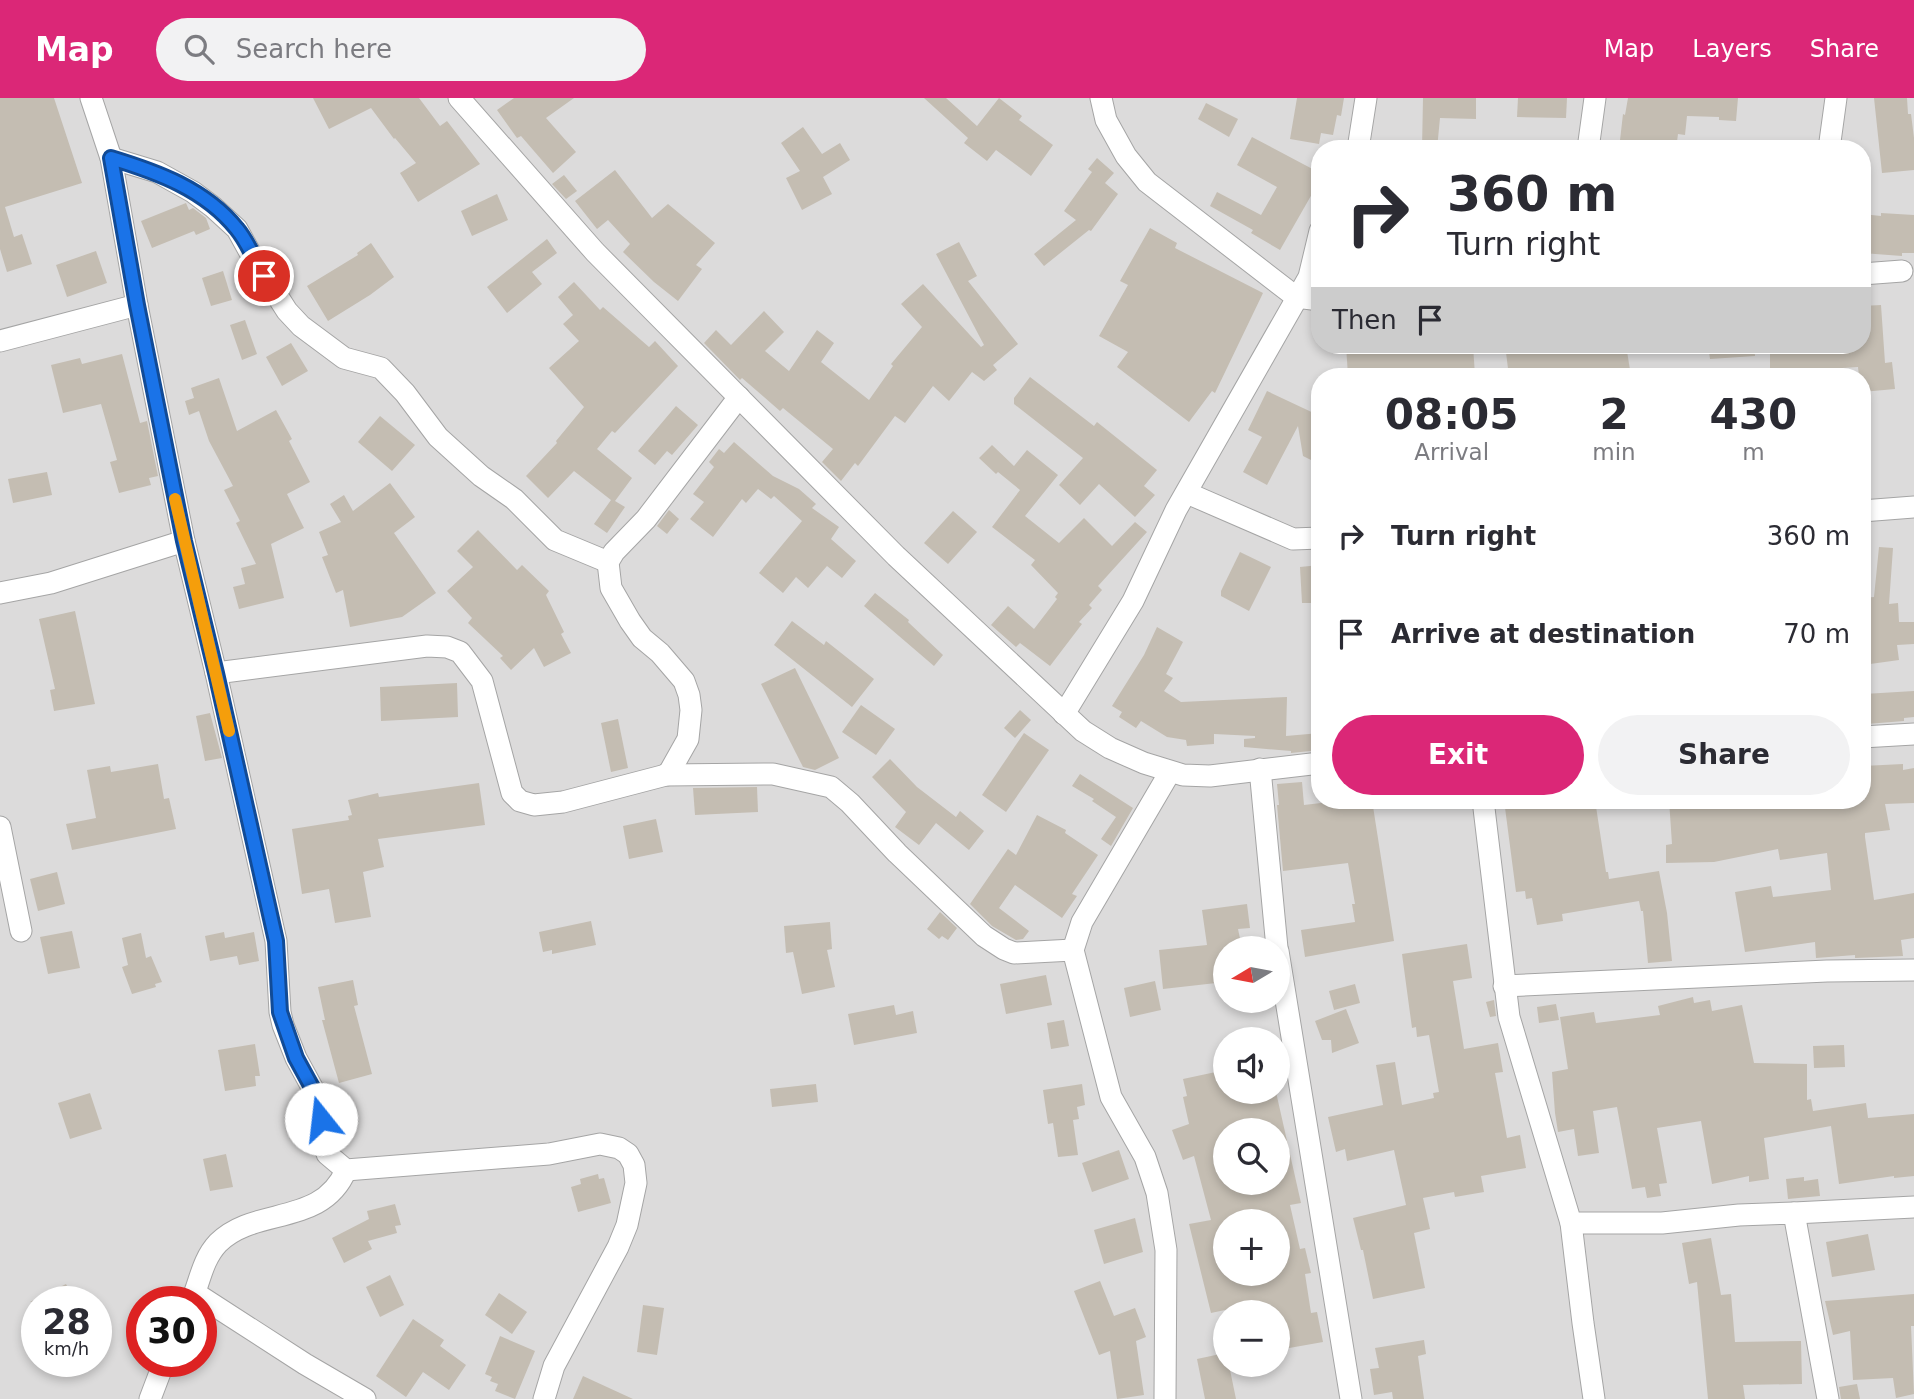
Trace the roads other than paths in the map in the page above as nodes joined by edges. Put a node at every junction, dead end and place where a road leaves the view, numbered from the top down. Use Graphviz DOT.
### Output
graph roads {
  1 [pos="91,98"];
  2 [pos="459,98"];
  3 [pos="1101,98"];
  4 [pos="1366,98"];
  5 [pos="1595,98"];
  6 [pos="1836,98"];
  7 [pos="1359,140"];
  8 [pos="1589,140"];
  9 [pos="1830,140"];
  10 [pos="111,158"];
  11 [pos="1311,269"];
  12 [pos="1902,271"];
  13 [pos="1871,273"];
  14 [pos="1296,297"];
  15 [pos="1311,299"];
  16 [pos="137,305"];
  17 [pos="0,341"];
  18 [pos="739,397"];
  19 [pos="1187,493"];
  20 [pos="1914,508"];
  21 [pos="1871,510"];
  22 [pos="1311,538"];
  23 [pos="184,541"];
  24 [pos="608,562"];
  25 [pos="0,593"];
  26 [pos="216,673"];
  27 [pos="1064,714"];
  28 [pos="1914,733"];
  29 [pos="1871,736"];
  30 [pos="1311,764"];
  31 [pos="1260,769"];
  32 [pos="1170,772"];
  33 [pos="666,775"];
  34 [pos="1484,809"];
  35 [pos="0,827"];
  36 [pos="21,931"];
  37 [pos="1276,936"];
  38 [pos="1073,950"];
  39 [pos="1914,970"];
  40 [pos="1504,986"];
  41 [pos="1287,1013"];
  42 [pos="346,1171"];
  43 [pos="1914,1207"];
  44 [pos="1794,1213"];
  45 [pos="1571,1223"];
  46 [pos="197,1286"];
  47 [pos="217,1312"];
  48 [pos="158,1377"];
  49 [pos="150,1399"];
  50 [pos="365,1399"];
  51 [pos="544,1399"];
  52 [pos="1165,1399"];
  53 [pos="1351,1399"];
  54 [pos="1594,1399"];
  55 [pos="1828,1399"];
  1 -- 10 [label="street"];
  2 -- 18 [label="street"];
  3 -- 14 [label="street"];
  4 -- 7 [label="street"];
  5 -- 8 [label="street"];
  6 -- 9 [label="street"];
  10 -- 16 [label="street"];
  10 -- 24 [label="street"];
  11 -- 14 [label="street"];
  12 -- 13 [label="street"];
  14 -- 15 [label="street"];
  14 -- 19 [label="street"];
  16 -- 17 [label="street"];
  16 -- 23 [label="street"];
  18 -- 24 [label="street"];
  18 -- 27 [label="street"];
  19 -- 22 [label="street"];
  19 -- 27 [label="street"];
  20 -- 21 [label="street"];
  23 -- 25 [label="street"];
  23 -- 26 [label="street"];
  24 -- 33 [label="street"];
  26 -- 33 [label="street"];
  26 -- 42 [label="street"];
  27 -- 32 [label="street"];
  28 -- 29 [label="street"];
  30 -- 31 [label="street"];
  31 -- 32 [label="street"];
  31 -- 37 [label="street"];
  32 -- 38 [label="street"];
  33 -- 38 [label="street"];
  34 -- 40 [label="street"];
  35 -- 36 [label="street"];
  38 -- 52 [label="street"];
  39 -- 40 [label="street"];
  40 -- 45 [label="street"];
  41 -- 53 [label="street"];
  42 -- 46 [label="street"];
  42 -- 51 [label="street"];
  43 -- 44 [label="street"];
  44 -- 45 [label="street"];
  44 -- 55 [label="street"];
  45 -- 54 [label="street"];
  47 -- 50 [label="street"];
  48 -- 49 [label="street"];
}
